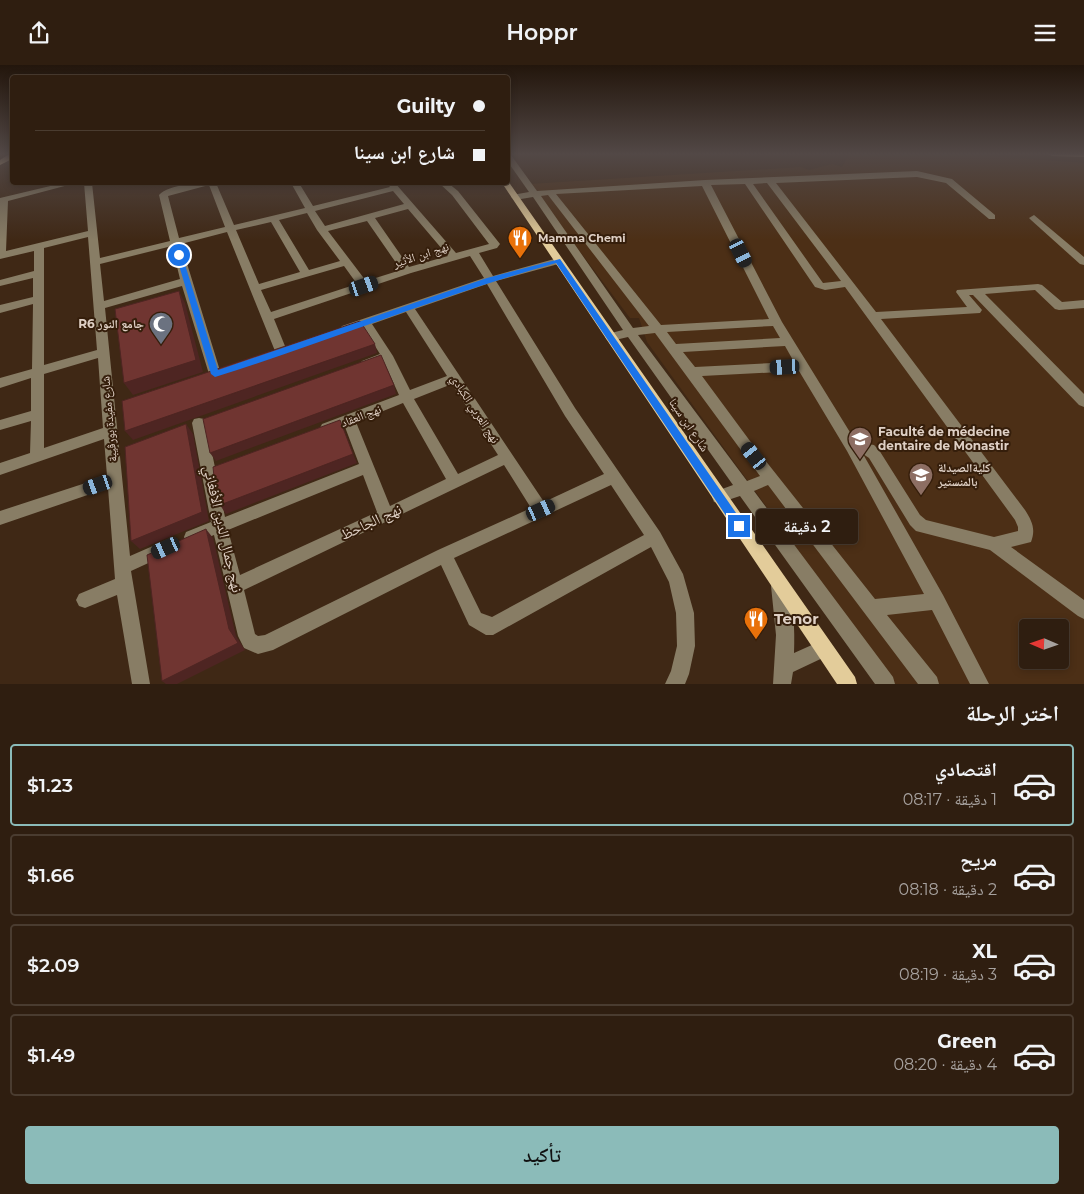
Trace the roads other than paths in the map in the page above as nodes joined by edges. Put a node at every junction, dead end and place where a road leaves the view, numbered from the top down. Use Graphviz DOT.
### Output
graph roads {
  1 [pos="527,183"];
  2 [pos="705,183"];
  3 [pos="748,183"];
  4 [pos="771,183"];
  5 [pos="951,183"];
  6 [pos="63,185"];
  7 [pos="88,185"];
  8 [pos="198,185"];
  9 [pos="213,185"];
  10 [pos="296,185"];
  11 [pos="393,185"];
  12 [pos="445,185"];
  13 [pos="451,185"];
  14 [pos="507,185"];
  15 [pos="550,192"];
  16 [pos="455,193"];
  17 [pos="535,193"];
  18 [pos="515,197"];
  19 [pos="1,205"];
  20 [pos="409,206"];
  21 [pos="310,209"];
  22 [pos="273,217"];
  23 [pos="369,217"];
  24 [pos="992,217"];
  25 [pos="1034,218"];
  26 [pos="230,228"];
  27 [pos="322,230"];
  28 [pos="93,233"];
  29 [pos="175,242"];
  30 [pos="40,246"];
  31 [pos="473,252"];
  32 [pos="0,256"];
  33 [pos="454,257"];
  34 [pos="346,261"];
  35 [pos="558,261"];
  36 [pos="95,262"];
  37 [pos="1084,262"];
  38 [pos="408,271"];
  39 [pos="39,273"];
  40 [pos="306,273"];
  41 [pos="489,279"];
  42 [pos="186,281"];
  43 [pos="0,283"];
  44 [pos="848,283"];
  45 [pos="364,286"];
  46 [pos="257,288"];
  47 [pos="976,291"];
  48 [pos="39,299"];
  49 [pos="1084,304"];
  50 [pos="99,306"];
  51 [pos="0,309"];
  52 [pos="409,309"];
  53 [pos="873,316"];
  54 [pos="268,317"];
  55 [pos="365,322"];
  56 [pos="776,322"];
  57 [pos="659,329"];
  58 [pos="337,332"];
  59 [pos="630,332"];
  60 [pos="612,337"];
  61 [pos="788,342"];
  62 [pos="673,349"];
  63 [pos="281,351"];
  64 [pos="103,352"];
  65 [pos="387,356"];
  66 [pos="803,366"];
  67 [pos="349,369"];
  68 [pos="38,371"];
  69 [pos="692,372"];
  70 [pos="216,374"];
  71 [pos="455,378"];
  72 [pos="0,383"];
  73 [pos="407,398"];
  74 [pos="1084,402"];
  75 [pos="37,414"];
  76 [pos="349,420"];
  77 [pos="200,423"];
  78 [pos="0,425"];
  79 [pos="110,431"];
  80 [pos="312,434"];
  81 [pos="852,447"];
  82 [pos="37,457"];
  83 [pos="506,458"];
  84 [pos="367,467"];
  85 [pos="0,469"];
  86 [pos="613,477"];
  87 [pos="771,478"];
  88 [pos="115,479"];
  89 [pos="455,482"];
  90 [pos="744,488"];
  91 [pos="719,497"];
  92 [pos="541,510"];
  93 [pos="386,515"];
  94 [pos="0,518"];
  95 [pos="221,525"];
  96 [pos="654,537"];
  97 [pos="994,544"];
  98 [pos="444,555"];
  99 [pos="123,567"];
  100 [pos="124,584"];
  101 [pos="779,584"];
  102 [pos="235,586"];
  103 [pos="85,600"];
  104 [pos="937,601"];
  105 [pos="871,608"];
  106 [pos="1084,610"];
  107 [pos="823,649"];
  108 [pos="783,675"];
  109 [pos="141,684"];
  110 [pos="674,684"];
  111 [pos="848,684"];
  112 [pos="886,684"];
  113 [pos="930,684"];
  114 [pos="980,684"];
  1 -- 17 [label="street"];
  2 -- 15 [label="street"];
  2 -- 56 [label="street"];
  3 -- 44 [label="street"];
  4 -- 44 [label="street"];
  5 -- 24 [label="street"];
  6 -- 19 [label="street"];
  7 -- 28 [label="street, شارع مفيدة بورڨيبة"];
  8 -- 29 [label="street"];
  9 -- 26 [label="street"];
  10 -- 21 [label="street"];
  11 -- 20 [label="street"];
  11 -- 21 [label="street"];
  12 -- 16 [label="street"];
  13 -- 16 [label="street"];
  14 -- 18 [label="main road, شارع ابن سينا"];
  15 -- 17 [label="street"];
  15 -- 57 [label="street"];
  16 -- 31 [label="street, نهج ابن الأثير"];
  17 -- 18 [label="street"];
  17 -- 59 [label="street"];
  18 -- 35 [label="main road, شارع ابن سينا"];
  19 -- 32 [label="street"];
  20 -- 23 [label="street"];
  20 -- 33 [label="street"];
  21 -- 22 [label="street"];
  21 -- 27 [label="street"];
  22 -- 26 [label="street"];
  22 -- 40 [label="street"];
  23 -- 27 [label="street"];
  23 -- 38 [label="street"];
  25 -- 37 [label="street"];
  26 -- 29 [label="street"];
  26 -- 46 [label="street"];
  27 -- 34 [label="street"];
  28 -- 30 [label="street"];
  28 -- 36 [label="street, شارع مفيدة بورڨيبة"];
  29 -- 36 [label="street"];
  29 -- 42 [label="street"];
  30 -- 32 [label="street"];
  30 -- 39 [label="street"];
  31 -- 33 [label="street, نهج ابن الأثير"];
  31 -- 41 [label="street"];
  33 -- 38 [label="street, نهج ابن الأثير"];
  34 -- 40 [label="street"];
  34 -- 45 [label="street"];
  35 -- 41 [label="street"];
  35 -- 60 [label="main road, شارع ابن سينا"];
  36 -- 50 [label="street, شارع مفيدة بورڨيبة"];
  38 -- 45 [label="street, نهج ابن الأثير"];
  39 -- 43 [label="street"];
  39 -- 48 [label="street"];
  40 -- 46 [label="street"];
  41 -- 52 [label="street"];
  41 -- 86 [label="street"];
  42 -- 50 [label="street"];
  42 -- 70 [label="street"];
  44 -- 53 [label="street"];
  45 -- 54 [label="street, نهج ابن الأثير"];
  46 -- 54 [label="street"];
  47 -- 49 [label="street"];
  47 -- 53 [label="street"];
  47 -- 74 [label="street"];
  48 -- 51 [label="street"];
  48 -- 68 [label="street"];
  50 -- 64 [label="street, شارع مفيدة بورڨيبة"];
  52 -- 55 [label="street"];
  52 -- 71 [label="street, نهج العربي الكبادي"];
  53 -- 97 [label="street"];
  54 -- 63 [label="street"];
  55 -- 58 [label="street"];
  55 -- 65 [label="street"];
  56 -- 57 [label="street"];
  56 -- 61 [label="street"];
  57 -- 59 [label="street"];
  57 -- 62 [label="street"];
  59 -- 60 [label="street"];
  59 -- 90 [label="street"];
  60 -- 91 [label="main road, شارع ابن سينا"];
  61 -- 62 [label="street"];
  61 -- 66 [label="street"];
  62 -- 69 [label="street"];
  64 -- 68 [label="street"];
  64 -- 79 [label="street, شارع مفيدة بورڨيبة"];
  65 -- 67 [label="street"];
  65 -- 73 [label="street"];
  66 -- 69 [label="street"];
  66 -- 81 [label="street"];
  68 -- 72 [label="street"];
  68 -- 75 [label="street"];
  69 -- 87 [label="street"];
  71 -- 73 [label="street, نهج العقاد"];
  71 -- 83 [label="street, نهج العربي الكبادي"];
  73 -- 76 [label="street, نهج العقاد"];
  73 -- 89 [label="street"];
  75 -- 78 [label="street"];
  75 -- 82 [label="street"];
  76 -- 80 [label="street, نهج العقاد"];
  76 -- 84 [label="street"];
  77 -- 95 [label="street, نهج جمال الدين الأفغاني"];
  79 -- 82 [label="street"];
  79 -- 88 [label="street, شارع مفيدة بورڨيبة"];
  81 -- 97 [label="street"];
  81 -- 104 [label="street"];
  82 -- 85 [label="street"];
  83 -- 89 [label="street, نهج الجاحظ"];
  83 -- 92 [label="street, نهج العربي الكبادي"];
  84 -- 93 [label="street"];
  84 -- 95 [label="street"];
  86 -- 92 [label="street"];
  86 -- 96 [label="street"];
  87 -- 90 [label="street"];
  87 -- 105 [label="street"];
  88 -- 94 [label="street"];
  88 -- 99 [label="street, شارع مفيدة بورڨيبة"];
  89 -- 93 [label="street, نهج الجاحظ"];
  90 -- 91 [label="street"];
  90 -- 112 [label="street"];
  91 -- 101 [label="main road, شارع ابن سينا"];
  92 -- 98 [label="street"];
  93 -- 102 [label="street, نهج الجاحظ"];
  95 -- 99 [label="street"];
  95 -- 102 [label="street, نهج جمال الدين الأفغاني"];
  96 -- 98 [label="street"];
  96 -- 110 [label="street"];
  97 -- 106 [label="street"];
  98 -- 102 [label="street, نهج جمال الدين الأفغاني"];
  99 -- 100 [label="street, شارع مفيدة بورڨيبة"];
  100 -- 103 [label="street"];
  100 -- 109 [label="street, شارع مفيدة بورڨيبة"];
  101 -- 107 [label="main road, شارع ابن سينا"];
  101 -- 108 [label="street"];
  104 -- 105 [label="street"];
  104 -- 114 [label="street"];
  105 -- 113 [label="street"];
  107 -- 108 [label="street"];
  107 -- 111 [label="main road, شارع ابن سينا"];
}
